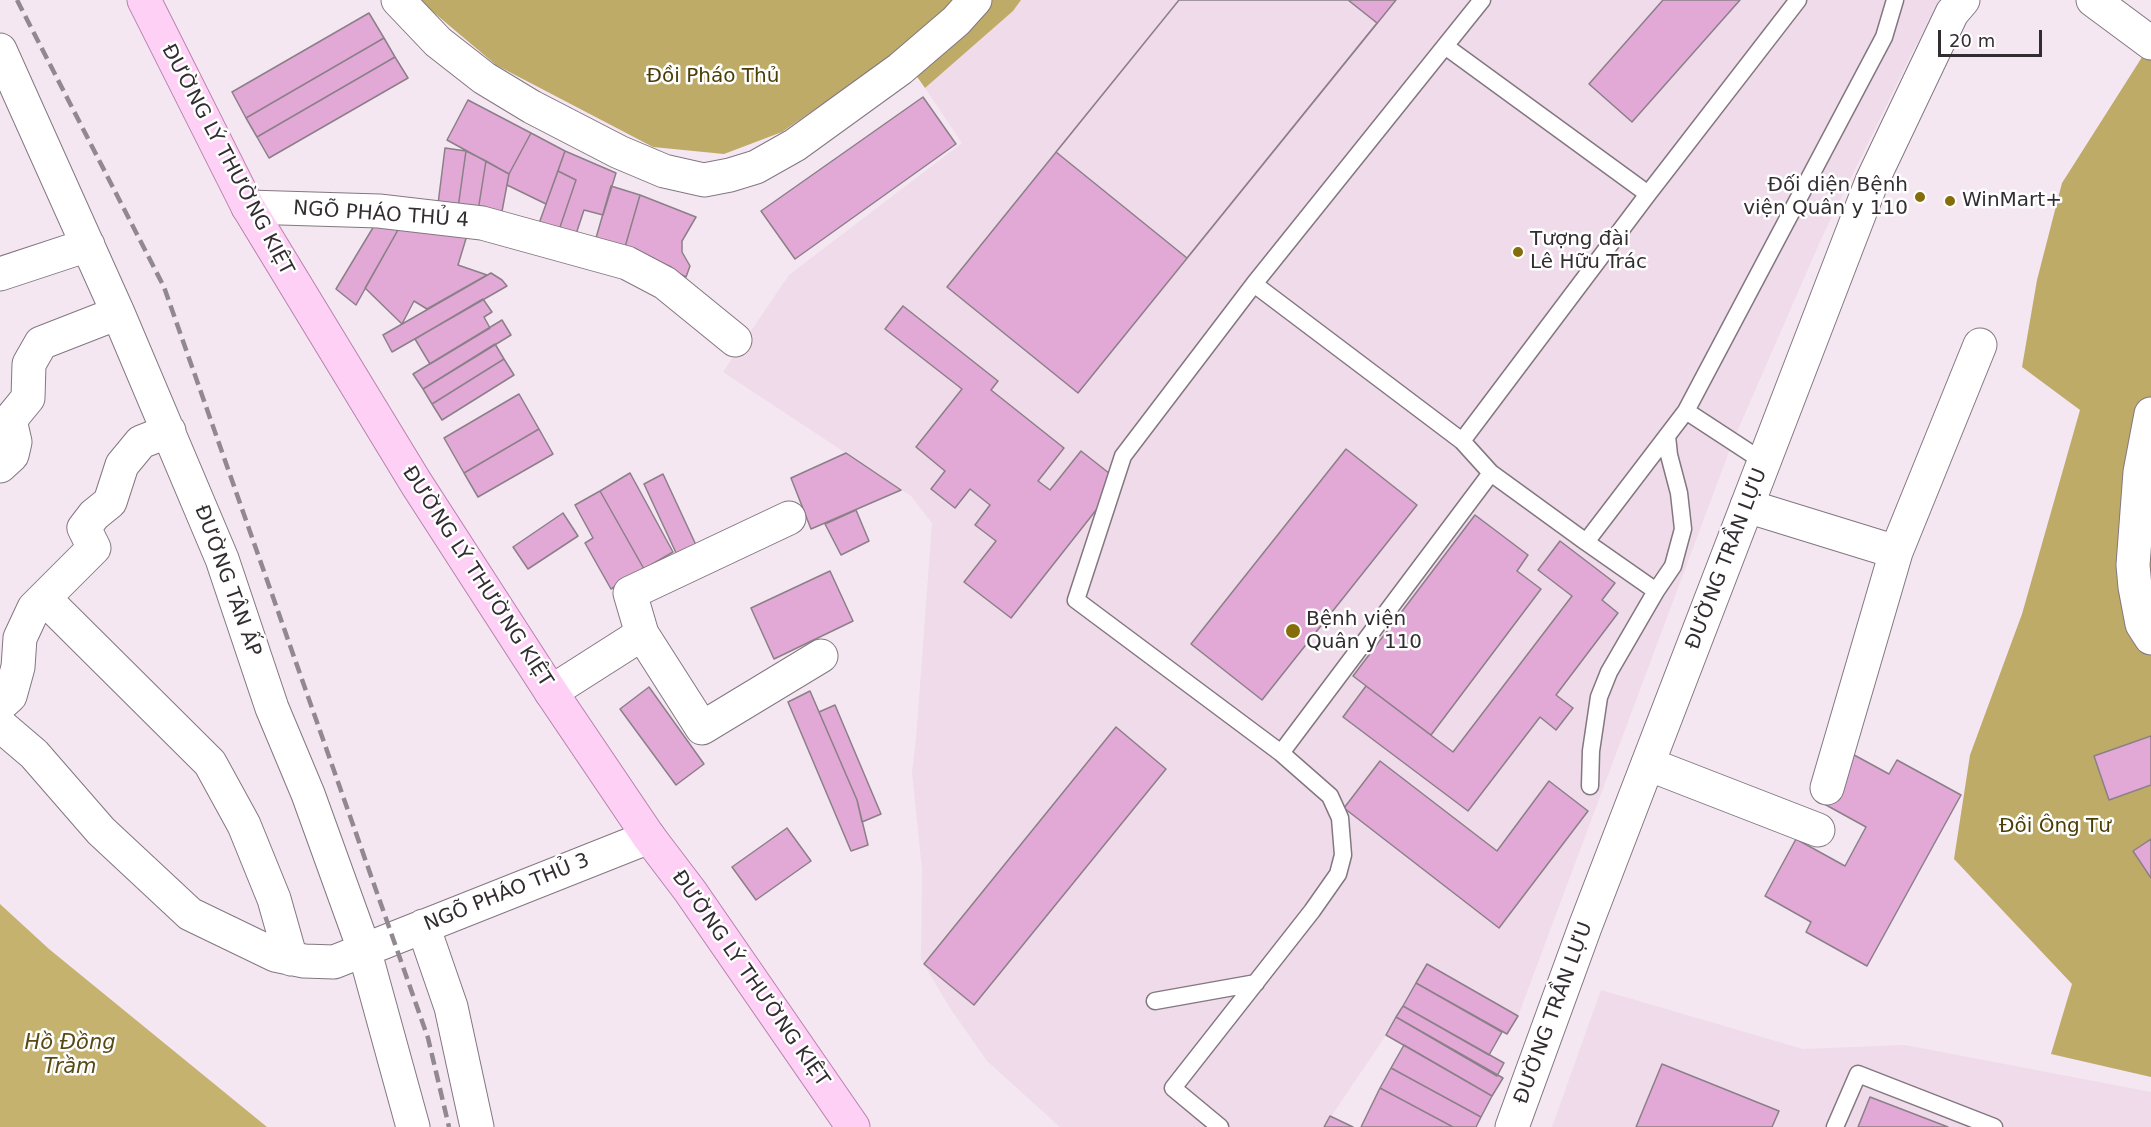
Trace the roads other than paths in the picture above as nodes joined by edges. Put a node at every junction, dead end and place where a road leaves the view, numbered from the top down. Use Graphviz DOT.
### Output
graph roads {
  1 [pos="144,0"];
  2 [pos="398,0"];
  3 [pos="975,0"];
  4 [pos="1482,0"];
  5 [pos="1798,0"];
  6 [pos="1895,0"];
  7 [pos="1963,0"];
  8 [pos="2093,0"];
  9 [pos="2151,43"];
  10 [pos="1445,46"];
  11 [pos="2,57"];
  12 [pos="1647,195"];
  13 [pos="248,207"];
  14 [pos="88,245"];
  15 [pos="0,274"];
  16 [pos="1254,284"];
  17 [pos="118,313"];
  18 [pos="735,340"];
  19 [pos="1980,345"];
  20 [pos="1686,411"];
  21 [pos="2151,414"];
  22 [pos="169,431"];
  23 [pos="1667,436"];
  24 [pos="1462,441"];
  25 [pos="1764,462"];
  26 [pos="0,466"];
  27 [pos="1491,473"];
  28 [pos="1747,506"];
  29 [pos="789,518"];
  30 [pos="1586,542"];
  31 [pos="1896,552"];
  32 [pos="1656,591"];
  33 [pos="44,598"];
  34 [pos="642,634"];
  35 [pos="2151,638"];
  36 [pos="821,656"];
  37 [pos="551,692"];
  38 [pos="0,705"];
  39 [pos="0,725"];
  40 [pos="1281,753"];
  41 [pos="1648,764"];
  42 [pos="1590,786"];
  43 [pos="1827,788"];
  44 [pos="1818,830"];
  45 [pos="649,837"];
  46 [pos="423,926"];
  47 [pos="364,950"];
  48 [pos="291,959"];
  49 [pos="1256,983"];
  50 [pos="1155,1001"];
  51 [pos="413,1127"];
  52 [pos="477,1127"];
  53 [pos="853,1127"];
  54 [pos="1220,1127"];
  55 [pos="1512,1127"];
  56 [pos="1835,1127"];
  57 [pos="1994,1127"];
  1 -- 13 [label="main road, ĐƯỜNG LÝ THƯỜNG KIỆT"];
  2 -- 3 [label="street"];
  4 -- 10 [label="lane"];
  5 -- 12 [label="lane"];
  6 -- 20 [label="lane"];
  7 -- 25 [label="street, ĐƯỜNG TRẦN LỰU"];
  8 -- 9 [label="street"];
  10 -- 12 [label="lane"];
  10 -- 16 [label="lane"];
  11 -- 14 [label="street, ĐƯỜNG TÂN ẤP"];
  12 -- 24 [label="lane"];
  13 -- 18 [label="street, NGÕ PHÁO THỦ 4"];
  13 -- 37 [label="main road, ĐƯỜNG LÝ THƯỜNG KIỆT"];
  14 -- 15 [label="street"];
  14 -- 17 [label="street, ĐƯỜNG TÂN ẤP"];
  16 -- 24 [label="lane"];
  16 -- 40 [label="lane"];
  17 -- 22 [label="street, ĐƯỜNG TÂN ẤP"];
  17 -- 26 [label="street"];
  19 -- 31 [label="street"];
  20 -- 23 [label="lane"];
  20 -- 25 [label="lane"];
  21 -- 35 [label="street"];
  22 -- 33 [label="street"];
  22 -- 47 [label="street, ĐƯỜNG TÂN ẤP"];
  23 -- 30 [label="lane"];
  23 -- 32 [label="lane"];
  24 -- 27 [label="lane"];
  25 -- 28 [label="street, ĐƯỜNG TRẦN LỰU"];
  27 -- 30 [label="lane"];
  27 -- 40 [label="lane"];
  28 -- 31 [label="street"];
  28 -- 41 [label="street, ĐƯỜNG TRẦN LỰU"];
  29 -- 34 [label="street"];
  30 -- 32 [label="lane"];
  31 -- 43 [label="street"];
  32 -- 42 [label="lane"];
  33 -- 38 [label="street"];
  33 -- 48 [label="street"];
  34 -- 36 [label="street"];
  34 -- 37 [label="street"];
  37 -- 45 [label="main road, ĐƯỜNG LÝ THƯỜNG KIỆT"];
  39 -- 48 [label="street, NGÕ PHÁO THỦ 3"];
  40 -- 49 [label="lane"];
  41 -- 44 [label="street"];
  41 -- 55 [label="street, ĐƯỜNG TRẦN LỰU"];
  45 -- 46 [label="street, NGÕ PHÁO THỦ 3"];
  45 -- 53 [label="main road, ĐƯỜNG LÝ THƯỜNG KIỆT"];
  46 -- 47 [label="street, NGÕ PHÁO THỦ 3"];
  46 -- 52 [label="street"];
  47 -- 48 [label="street, NGÕ PHÁO THỦ 3"];
  47 -- 51 [label="street, ĐƯỜNG TÂN ẤP"];
  49 -- 50 [label="lane"];
  49 -- 54 [label="lane"];
  56 -- 57 [label="lane"];
}
